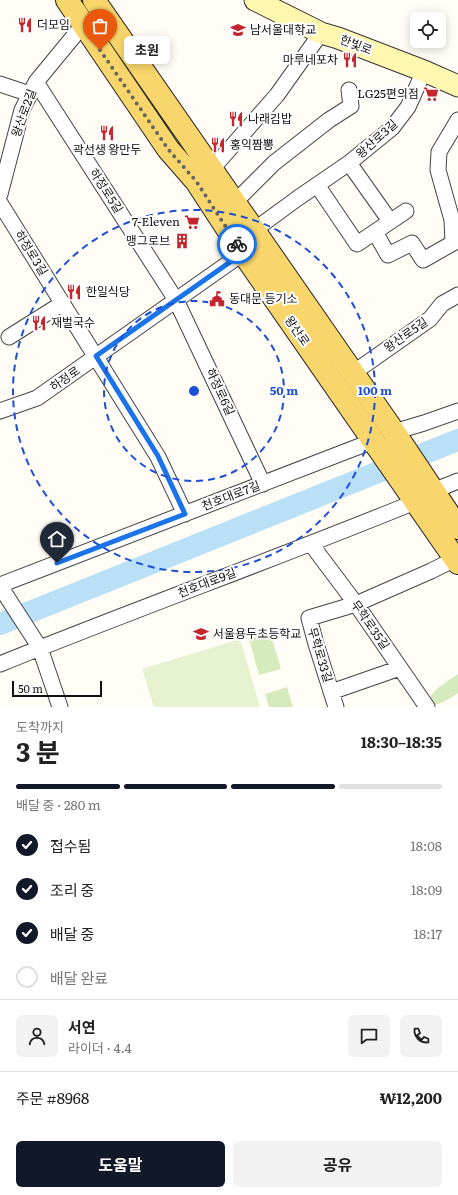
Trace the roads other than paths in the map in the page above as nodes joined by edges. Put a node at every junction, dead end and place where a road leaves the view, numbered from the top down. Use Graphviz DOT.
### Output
graph roads {
  1 [pos="67,0"];
  2 [pos="94,0"];
  3 [pos="255,0"];
  4 [pos="83,25"];
  5 [pos="321,33"];
  6 [pos="424,71"];
  7 [pos="0,84"];
  8 [pos="458,86"];
  9 [pos="33,88"];
  10 [pos="349,90"];
  11 [pos="458,120"];
  12 [pos="349,163"];
  13 [pos="212,169"];
  14 [pos="3,174"];
  15 [pos="317,185"];
  16 [pos="0,194"];
  17 [pos="0,203"];
  18 [pos="234,203"];
  19 [pos="406,211"];
  20 [pos="390,221"];
  21 [pos="254,231"];
  22 [pos="375,232"];
  23 [pos="243,253"];
  24 [pos="458,295"];
  25 [pos="176,300"];
  26 [pos="62,303"];
  27 [pos="9,337"];
  28 [pos="96,356"];
  29 [pos="353,373"];
  30 [pos="0,411"];
  31 [pos="458,411"];
  32 [pos="396,434"];
  33 [pos="374,443"];
  34 [pos="458,481"];
  35 [pos="263,484"];
  36 [pos="420,490"];
  37 [pos="185,514"];
  38 [pos="458,528"];
  39 [pos="311,544"];
  40 [pos="457,561"];
  41 [pos="1,587"];
  42 [pos="356,604"];
  43 [pos="38,644"];
  44 [pos="0,664"];
  45 [pos="400,668"];
  46 [pos="332,692"];
  47 [pos="60,707"];
  48 [pos="336,707"];
  49 [pos="427,707"];
  1 -- 4 [label="main road, 왕산로"];
  2 -- 13 [label="main road, 왕산로"];
  3 -- 5 [label="street, 한빛로"];
  4 -- 9 [label="street, 왕산로2길"];
  4 -- 23 [label="main road, 왕산로"];
  5 -- 6 [label="street, 한빛로"];
  5 -- 13 [label="street"];
  6 -- 8 [label="street, 한빛로"];
  6 -- 12 [label="street, 왕산로3길"];
  7 -- 9 [label="street"];
  9 -- 14 [label="street, 왕산로2길"];
  9 -- 25 [label="street, 하정로5길"];
  10 -- 18 [label="street"];
  11 -- 22 [label="street"];
  12 -- 15 [label="street, 왕산로3길"];
  12 -- 20 [label="street, 왕산로3길"];
  13 -- 18 [label="main road, 왕산로"];
  14 -- 16 [label="street, 왕산로2길"];
  15 -- 21 [label="street, 왕산로3길"];
  15 -- 22 [label="street"];
  17 -- 26 [label="street, 하정로3길"];
  18 -- 21 [label="main road, 왕산로"];
  19 -- 20 [label="street"];
  20 -- 22 [label="street"];
  21 -- 29 [label="main road, 왕산로"];
  23 -- 25 [label="street, 하정로"];
  23 -- 33 [label="main road, 왕산로"];
  24 -- 29 [label="street, 왕산로5길"];
  25 -- 28 [label="street, 하정로"];
  25 -- 35 [label="street, 하정로6길"];
  26 -- 27 [label="street"];
  26 -- 28 [label="street, 하정로3길"];
  28 -- 30 [label="street, 하정로"];
  28 -- 37 [label="street, 하정로3길"];
  29 -- 32 [label="main road, 왕산로"];
  31 -- 32 [label="street"];
  32 -- 36 [label="main road, 왕산로"];
  33 -- 35 [label="street, 천호대로7길"];
  33 -- 36 [label="main road, 왕산로"];
  34 -- 36 [label="street, 천호대로9길"];
  35 -- 37 [label="street, 천호대로7길"];
  36 -- 38 [label="main road"];
  36 -- 39 [label="street, 천호대로9길"];
  36 -- 40 [label="main road"];
  37 -- 41 [label="street, 천호대로7길"];
  39 -- 42 [label="street, 무학로35길"];
  39 -- 43 [label="street, 천호대로9길"];
  40 -- 42 [label="street"];
  41 -- 43 [label="street"];
  42 -- 45 [label="street, 무학로35길"];
  42 -- 46 [label="street, 무학로33길"];
  43 -- 44 [label="street, 천호대로9길"];
  43 -- 47 [label="street"];
  45 -- 46 [label="street, 무학로33길"];
  45 -- 49 [label="street, 무학로35길"];
  46 -- 48 [label="street, 무학로33길"];
}
